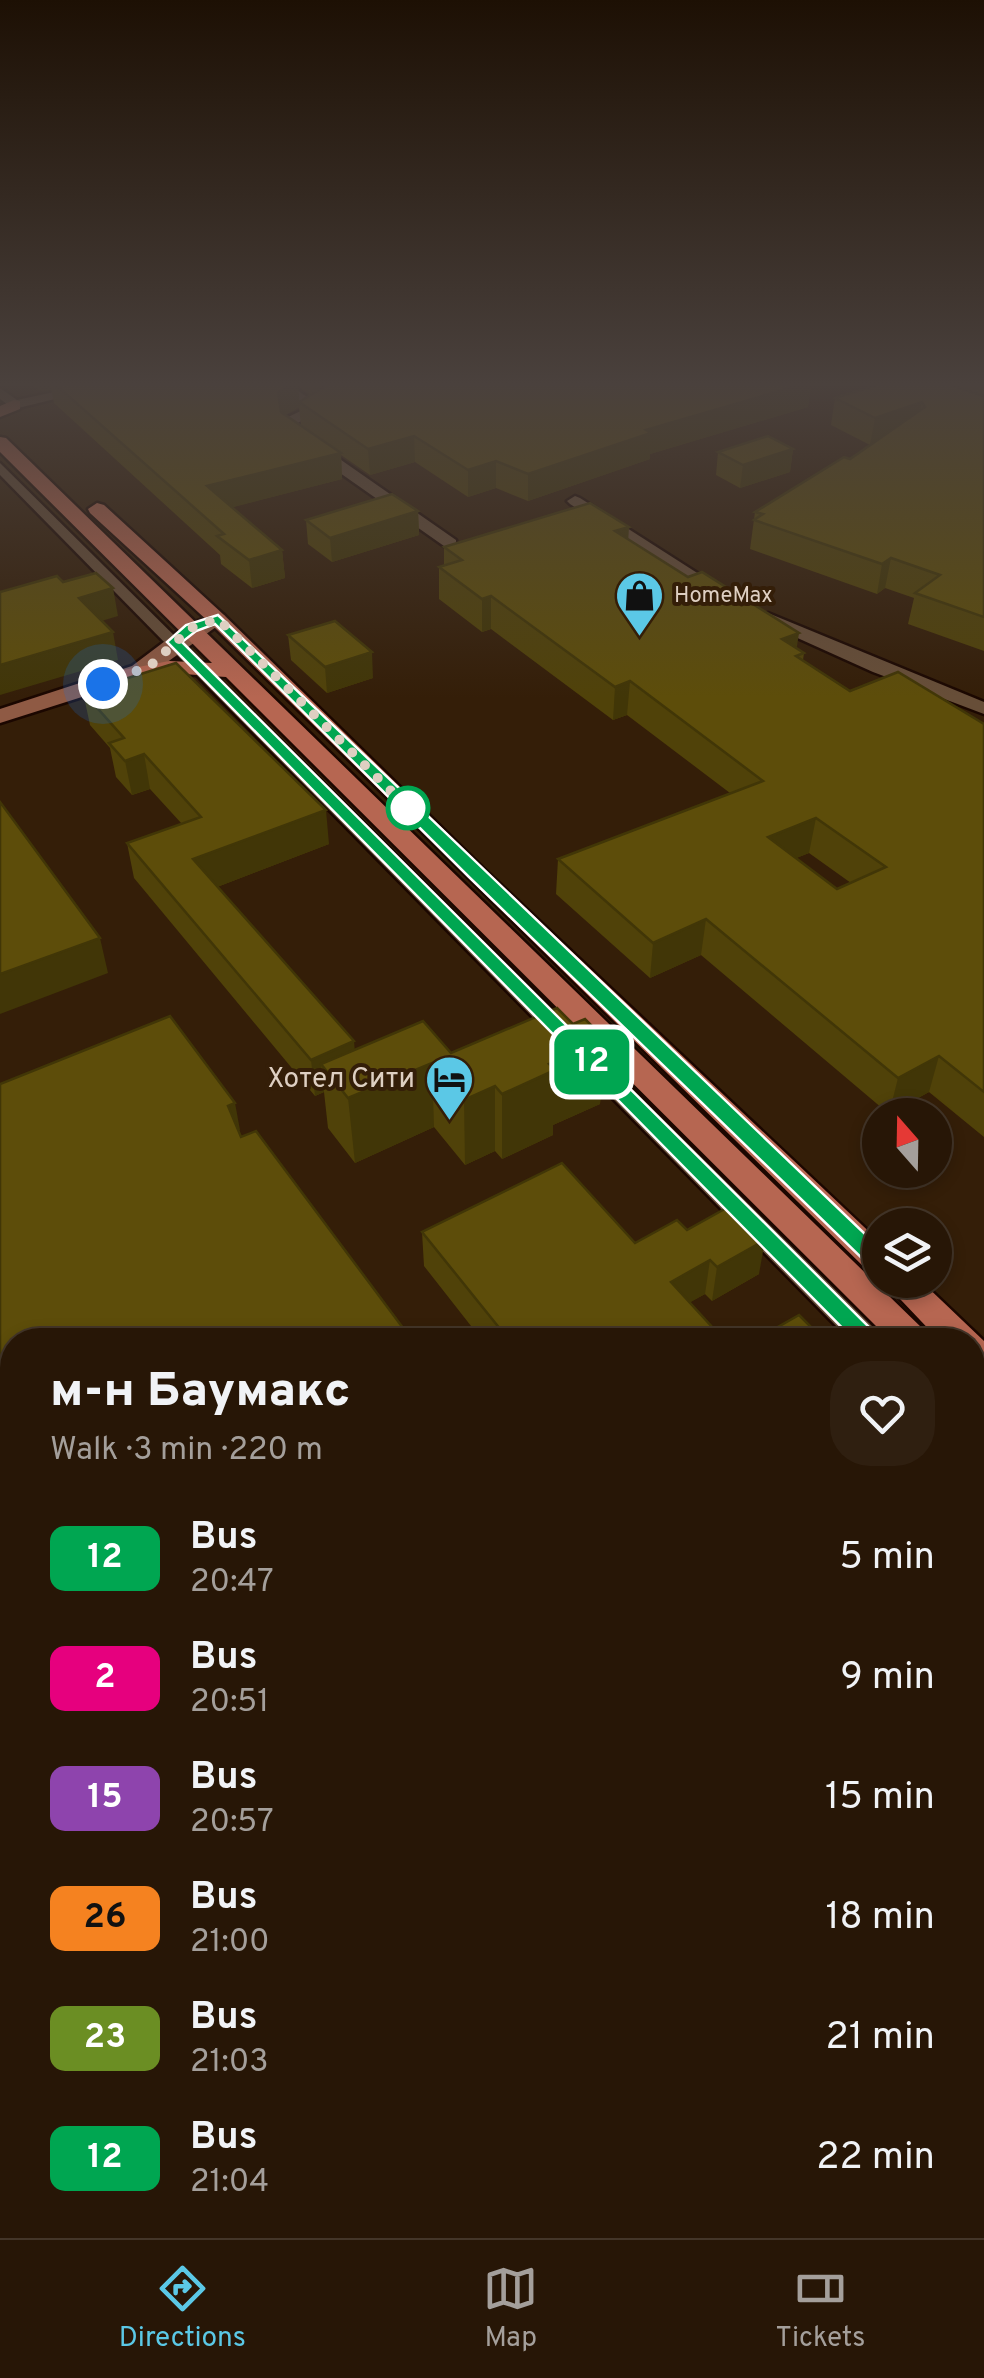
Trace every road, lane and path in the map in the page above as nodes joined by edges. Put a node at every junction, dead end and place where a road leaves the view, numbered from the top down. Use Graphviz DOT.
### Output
graph roads {
  1 [pos="27,489"];
  2 [pos="65,489"];
  3 [pos="76,489"];
  4 [pos="374,489"];
  5 [pos="576,502"];
  6 [pos="450,543"];
  7 [pos="194,630"];
  8 [pos="200,667"];
  9 [pos="235,671"];
  10 [pos="126,676"];
  11 [pos="984,708"];
  12 [pos="0,716"];
  13 [pos="862,1245"];
  14 [pos="917,1298"];
  15 [pos="856,1328"];
  16 [pos="900,1328"];
  17 [pos="948,1328"];
  1 -- 7 [label="street"];
  2 -- 7 [label="main road"];
  3 -- 7 [label="main road"];
  4 -- 6 [label="street"];
  5 -- 11 [label="street"];
  7 -- 8 [label="street"];
  7 -- 9 [label="main road"];
  7 -- 10 [label="street"];
  7 -- 13 [label="main road"];
  8 -- 9 [label="main road"];
  8 -- 10 [label="main road"];
  8 -- 15 [label="street"];
  9 -- 16 [label="main road"];
  10 -- 12 [label="street"];
  14 -- 17 [label="main road"];
}
